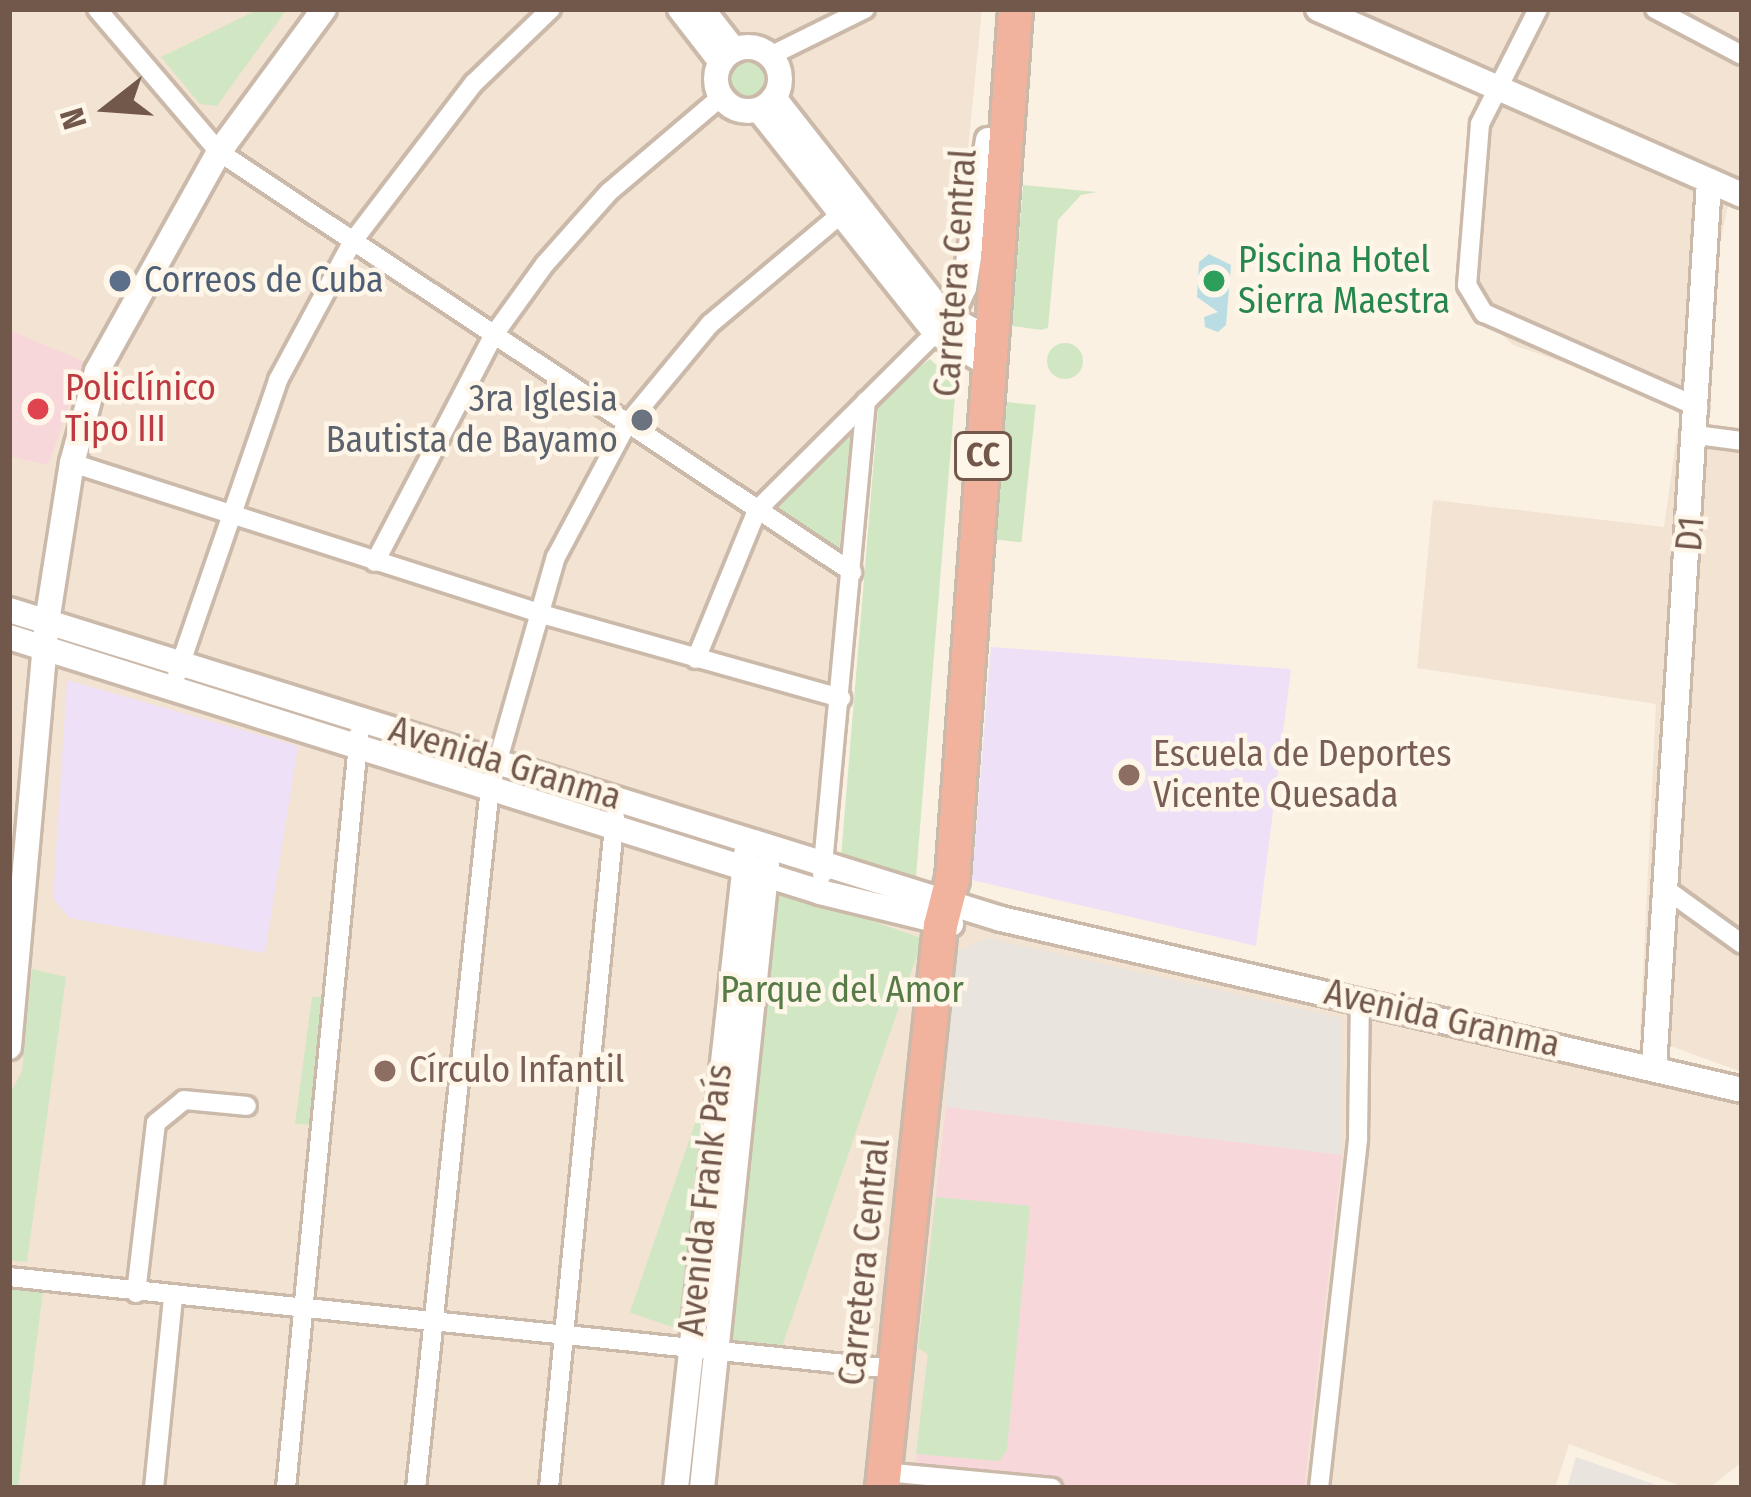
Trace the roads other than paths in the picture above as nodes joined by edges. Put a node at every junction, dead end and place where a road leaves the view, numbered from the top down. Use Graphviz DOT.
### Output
graph roads {
  1 [pos="97,9"];
  2 [pos="325,9"];
  3 [pos="551,9"];
  4 [pos="680,9"];
  5 [pos="702,9"];
  6 [pos="866,9"];
  7 [pos="999,9"];
  8 [pos="1015,9"];
  9 [pos="1538,9"];
  10 [pos="1655,9"];
  11 [pos="1324,10"];
  12 [pos="1742,55"];
  13 [pos="728,56"];
  14 [pos="770,56"];
  15 [pos="1495,86"];
  16 [pos="721,98"];
  17 [pos="766,104"];
  18 [pos="219,152"];
  19 [pos="1709,181"];
  20 [pos="1742,195"];
  21 [pos="848,208"];
  22 [pos="353,241"];
  23 [pos="493,336"];
  24 [pos="967,342"];
  25 [pos="866,401"];
  26 [pos="1699,407"];
  27 [pos="627,424"];
  28 [pos="1697,435"];
  29 [pos="1742,442"];
  30 [pos="72,463"];
  31 [pos="758,510"];
  32 [pos="227,513"];
  33 [pos="375,562"];
  34 [pos="852,572"];
  35 [pos="9,610"];
  36 [pos="538,613"];
  37 [pos="46,635"];
  38 [pos="9,637"];
  39 [pos="696,659"];
  40 [pos="176,676"];
  41 [pos="841,698"];
  42 [pos="361,720"];
  43 [pos="357,746"];
  44 [pos="495,761"];
  45 [pos="490,788"];
  46 [pos="619,800"];
  47 [pos="612,827"];
  48 [pos="760,844"];
  49 [pos="823,863"];
  50 [pos="754,871"];
  51 [pos="1663,887"];
  52 [pos="820,892"];
  53 [pos="942,913"];
  54 [pos="1742,944"];
  55 [pos="1360,1000"];
  56 [pos="9,1047"];
  57 [pos="1654,1068"];
  58 [pos="1742,1090"];
  59 [pos="247,1106"];
  60 [pos="9,1277"];
  61 [pos="136,1293"];
  62 [pos="173,1297"];
  63 [pos="303,1309"];
  64 [pos="435,1323"];
  65 [pos="564,1337"];
  66 [pos="688,1350"];
  67 [pos="716,1352"];
  68 [pos="893,1369"];
  69 [pos="883,1480"];
  70 [pos="154,1488"];
  71 [pos="286,1488"];
  72 [pos="416,1488"];
  73 [pos="549,1488"];
  74 [pos="676,1488"];
  75 [pos="702,1488"];
  76 [pos="1052,1488"];
  77 [pos="1319,1488"];
  1 -- 18 [label="street"];
  2 -- 18 [label="main road"];
  3 -- 22 [label="street"];
  4 -- 13 [label="main road"];
  5 -- 13 [label="main road"];
  6 -- 14 [label="street"];
  7 -- 24 [label="highway, Carretera Central / CC"];
  8 -- 24 [label="highway, Carretera Central / CC"];
  9 -- 15 [label="street"];
  10 -- 12 [label="street"];
  11 -- 15 [label="main road"];
  13 -- 14 [label="main road"];
  13 -- 16 [label="main road"];
  14 -- 17 [label="main road"];
  15 -- 19 [label="main road"];
  15 -- 26 [label="street"];
  16 -- 17 [label="main road"];
  16 -- 23 [label="street"];
  17 -- 21 [label="main road"];
  18 -- 22 [label="street"];
  18 -- 30 [label="main road"];
  19 -- 20 [label="main road"];
  19 -- 26 [label="main road, D1"];
  21 -- 24 [label="main road"];
  21 -- 27 [label="street"];
  22 -- 23 [label="street"];
  22 -- 32 [label="street"];
  23 -- 27 [label="street"];
  23 -- 33 [label="street"];
  24 -- 25 [label="street"];
  24 -- 53 [label="highway, Carretera Central / CC"];
  25 -- 31 [label="street"];
  25 -- 34 [label="street"];
  26 -- 28 [label="main road, D1"];
  27 -- 31 [label="street"];
  27 -- 36 [label="street"];
  28 -- 29 [label="street"];
  28 -- 51 [label="main road, D1"];
  30 -- 32 [label="street"];
  30 -- 37 [label="main road"];
  31 -- 34 [label="street"];
  31 -- 39 [label="street"];
  32 -- 33 [label="street"];
  32 -- 40 [label="street"];
  33 -- 36 [label="street"];
  34 -- 41 [label="street"];
  35 -- 37 [label="main road, Avenida Granma"];
  36 -- 39 [label="street"];
  36 -- 44 [label="street"];
  37 -- 38 [label="main road, Avenida Granma"];
  37 -- 40 [label="main road, Avenida Granma"];
  37 -- 56 [label="main road"];
  39 -- 41 [label="street"];
  40 -- 42 [label="main road, Avenida Granma"];
  40 -- 43 [label="main road, Avenida Granma"];
  41 -- 49 [label="street"];
  42 -- 43 [label="street"];
  42 -- 44 [label="main road, Avenida Granma"];
  43 -- 45 [label="main road, Avenida Granma"];
  43 -- 63 [label="street"];
  44 -- 45 [label="street"];
  44 -- 46 [label="main road, Avenida Granma"];
  45 -- 47 [label="main road, Avenida Granma"];
  45 -- 64 [label="street"];
  46 -- 47 [label="street"];
  46 -- 48 [label="main road, Avenida Granma"];
  47 -- 50 [label="main road, Avenida Granma"];
  47 -- 65 [label="street"];
  48 -- 49 [label="main road, Avenida Granma"];
  48 -- 50 [label="main road, Avenida Frank País"];
  49 -- 52 [label="street"];
  49 -- 53 [label="main road, Avenida Granma"];
  50 -- 52 [label="main road, Avenida Granma"];
  50 -- 66 [label="main road, Avenida Frank País"];
  50 -- 67 [label="main road, Avenida Frank País"];
  51 -- 54 [label="street"];
  51 -- 57 [label="main road, D1"];
  52 -- 53 [label="main road, Avenida Granma"];
  53 -- 55 [label="main road, Avenida Granma"];
  53 -- 68 [label="highway, Carretera Central / CC"];
  55 -- 57 [label="main road, Avenida Granma"];
  55 -- 77 [label="street"];
  57 -- 58 [label="main road, Avenida Granma"];
  59 -- 61 [label="street"];
  60 -- 61 [label="street"];
  61 -- 62 [label="street"];
  62 -- 63 [label="street"];
  62 -- 70 [label="street"];
  63 -- 64 [label="street"];
  63 -- 71 [label="street"];
  64 -- 65 [label="street"];
  64 -- 72 [label="street"];
  65 -- 66 [label="street"];
  65 -- 73 [label="street"];
  66 -- 67 [label="street"];
  66 -- 74 [label="main road, Avenida Frank País"];
  67 -- 68 [label="street"];
  67 -- 75 [label="main road, Avenida Frank País"];
  68 -- 69 [label="highway, Carretera Central / CC"];
  69 -- 76 [label="street"];
}
